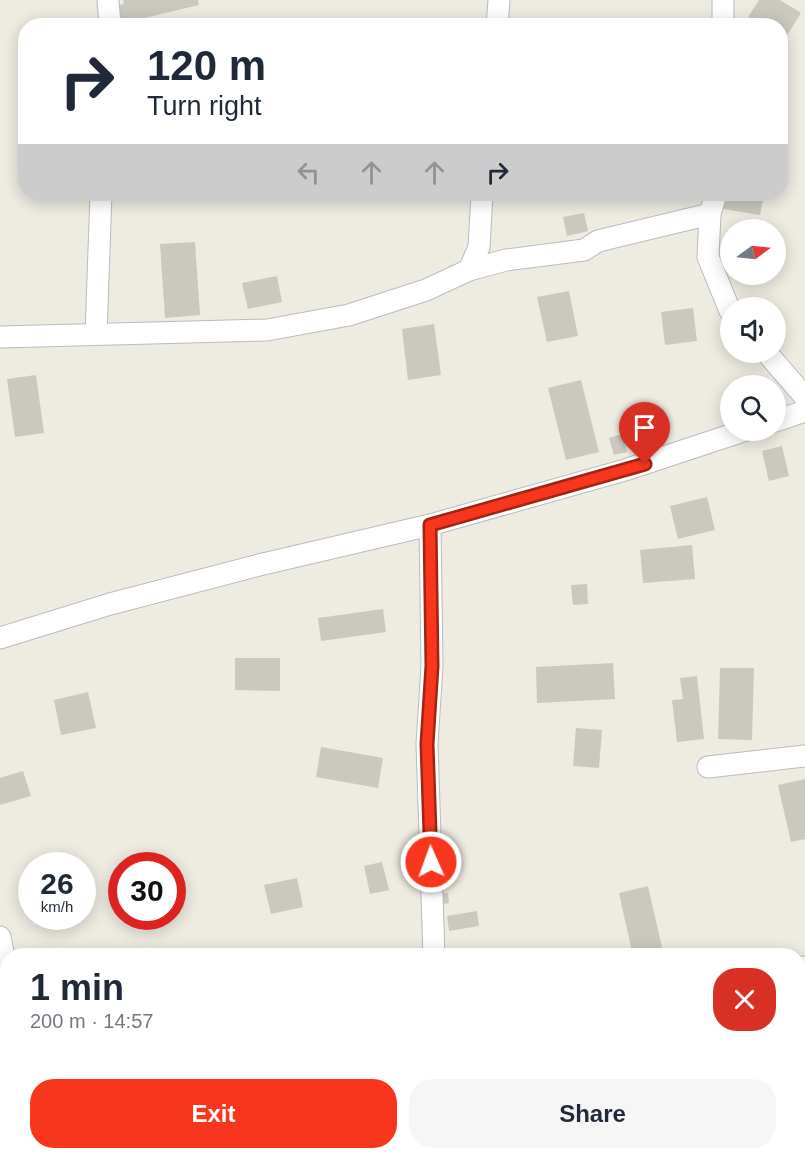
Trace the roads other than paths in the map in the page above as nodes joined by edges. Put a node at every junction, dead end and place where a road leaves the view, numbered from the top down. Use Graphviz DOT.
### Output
graph roads {
  1 [pos="108,0"];
  2 [pos="499,0"];
  3 [pos="723,0"];
  4 [pos="109,18"];
  5 [pos="498,18"];
  6 [pos="723,18"];
  7 [pos="101,201"];
  8 [pos="482,201"];
  9 [pos="714,201"];
  10 [pos="710,214"];
  11 [pos="469,270"];
  12 [pos="724,297"];
  13 [pos="96,334"];
  14 [pos="0,337"];
  15 [pos="776,363"];
  16 [pos="805,397"];
  17 [pos="805,411"];
  18 [pos="786,418"];
  19 [pos="720,439"];
  20 [pos="430,525"];
  21 [pos="0,638"];
  22 [pos="805,756"];
  23 [pos="708,767"];
  24 [pos="434,948"];
  1 -- 4 [label="street"];
  2 -- 5 [label="street"];
  3 -- 6 [label="street"];
  7 -- 13 [label="street"];
  8 -- 11 [label="street"];
  9 -- 10 [label="street"];
  10 -- 11 [label="street"];
  10 -- 12 [label="street"];
  11 -- 13 [label="street"];
  13 -- 14 [label="street"];
  15 -- 16 [label="street"];
  17 -- 18 [label="street"];
  19 -- 20 [label="street"];
  20 -- 21 [label="street"];
  20 -- 24 [label="street"];
  22 -- 23 [label="street"];
}
